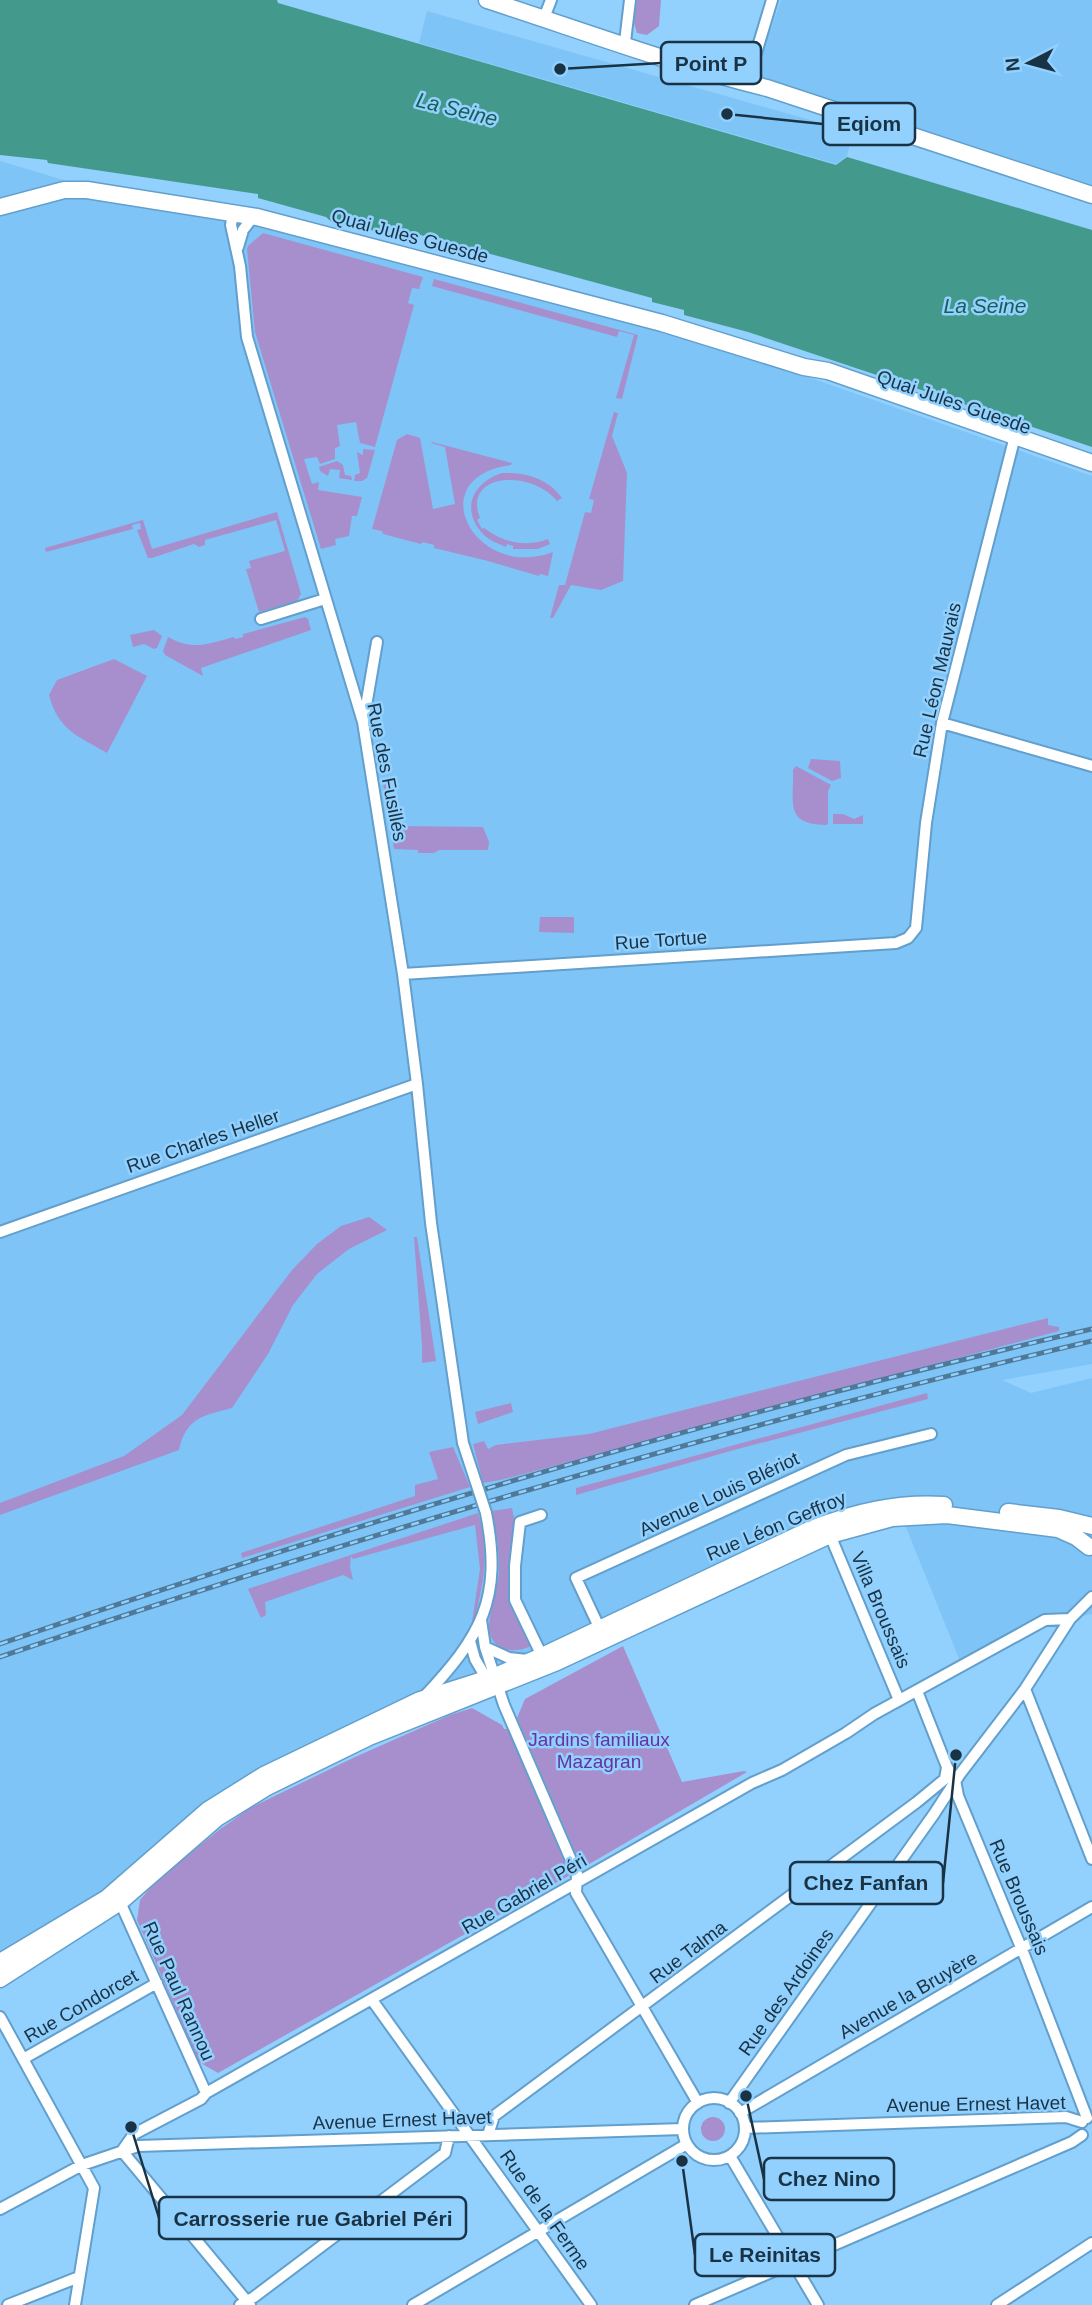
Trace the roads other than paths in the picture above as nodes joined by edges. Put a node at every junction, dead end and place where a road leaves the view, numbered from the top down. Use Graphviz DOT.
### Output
graph roads {
  1 [pos="487,0"];
  2 [pos="551,0"];
  3 [pos="630,0"];
  4 [pos="772,0"];
  5 [pos="527,6"];
  6 [pos="544,18"];
  7 [pos="605,38"];
  8 [pos="625,42"];
  9 [pos="743,82"];
  10 [pos="1092,195"];
  11 [pos="0,208"];
  12 [pos="233,213"];
  13 [pos="253,216"];
  14 [pos="237,253"];
  15 [pos="1013,440"];
  16 [pos="1092,463"];
  17 [pos="1092,472"];
  18 [pos="325,599"];
  19 [pos="261,619"];
  20 [pos="377,642"];
  21 [pos="372,669"];
  22 [pos="349,679"];
  23 [pos="363,722"];
  24 [pos="942,723"];
  25 [pos="1092,766"];
  26 [pos="916,928"];
  27 [pos="403,974"];
  28 [pos="417,1084"];
  29 [pos="0,1232"];
  30 [pos="931,1434"];
  31 [pos="541,1515"];
  32 [pos="1092,1526"];
  33 [pos="830,1535"];
  34 [pos="1091,1548"];
  35 [pos="1090,1604"];
  36 [pos="1070,1619"];
  37 [pos="481,1620"];
  38 [pos="599,1627"];
  39 [pos="470,1641"];
  40 [pos="485,1647"];
  41 [pos="536,1658"];
  42 [pos="493,1682"];
  43 [pos="1025,1689"];
  44 [pos="917,1691"];
  45 [pos="420,1700"];
  46 [pos="900,1700"];
  47 [pos="947,1767"];
  48 [pos="955,1780"];
  49 [pos="917,1802"];
  50 [pos="934,1814"];
  51 [pos="1092,1858"];
  52 [pos="577,1884"];
  53 [pos="120,1902"];
  54 [pos="1092,1906"];
  55 [pos="1022,1949"];
  56 [pos="0,1962"];
  57 [pos="0,1979"];
  58 [pos="157,1983"];
  59 [pos="372,2000"];
  60 [pos="642,2007"];
  61 [pos="0,2017"];
  62 [pos="23,2059"];
  63 [pos="206,2093"];
  64 [pos="698,2103"];
  65 [pos="729,2103"];
  66 [pos="740,2113"];
  67 [pos="1087,2119"];
  68 [pos="745,2128"];
  69 [pos="683,2129"];
  70 [pos="488,2135"];
  71 [pos="449,2136"];
  72 [pos="469,2136"];
  73 [pos="1087,2136"];
  74 [pos="687,2144"];
  75 [pos="122,2151"];
  76 [pos="730,2156"];
  77 [pos="82,2165"];
  78 [pos="0,2209"];
  79 [pos="539,2231"];
  80 [pos="1092,2243"];
  81 [pos="793,2262"];
  82 [pos="79,2277"];
  83 [pos="246,2304"];
  84 [pos="8,2305"];
  85 [pos="75,2305"];
  86 [pos="413,2305"];
  87 [pos="591,2305"];
  88 [pos="695,2305"];
  89 [pos="818,2305"];
  90 [pos="997,2305"];
  1 -- 5 [label="street"];
  2 -- 6 [label="street"];
  3 -- 8 [label="street"];
  4 -- 9 [label="street"];
  5 -- 6 [label="street"];
  6 -- 7 [label="street"];
  7 -- 8 [label="street"];
  7 -- 9 [label="street"];
  8 -- 9 [label="street"];
  9 -- 10 [label="street"];
  11 -- 12 [label="street, Quai Jules Guesde"];
  12 -- 13 [label="street, Quai Jules Guesde"];
  12 -- 14 [label="street, Rue des Fusillés"];
  13 -- 14 [label="street"];
  13 -- 15 [label="street, Quai Jules Guesde"];
  14 -- 18 [label="street, Rue des Fusillés"];
  15 -- 16 [label="street, Quai Jules Guesde"];
  15 -- 17 [label="street, Quai Jules Guesde"];
  15 -- 24 [label="street, Rue Léon Mauvais"];
  18 -- 19 [label="street"];
  18 -- 22 [label="street, Rue des Fusillés"];
  20 -- 21 [label="street"];
  21 -- 22 [label="street"];
  21 -- 23 [label="street"];
  22 -- 23 [label="street, Rue des Fusillés"];
  23 -- 27 [label="street, Rue des Fusillés"];
  24 -- 25 [label="street"];
  24 -- 26 [label="street, Rue Léon Mauvais"];
  26 -- 27 [label="street, Rue Tortue"];
  27 -- 28 [label="street, Rue des Fusillés"];
  28 -- 29 [label="street, Rue Charles Heller"];
  28 -- 37 [label="street, Rue des Fusillés, bridge"];
  30 -- 38 [label="street, Avenue Louis Blériot"];
  31 -- 41 [label="street"];
  32 -- 38 [label="street, Rue Léon Geffroy"];
  33 -- 34 [label="street, Rue Léon Geffroy"];
  33 -- 42 [label="street, Rue Léon Geffroy"];
  33 -- 46 [label="street, Villa Broussais"];
  35 -- 36 [label="street, Rue des Ardoines"];
  36 -- 43 [label="street, Rue des Ardoines"];
  36 -- 44 [label="street, Rue Gabriel Péri"];
  37 -- 39 [label="street"];
  37 -- 40 [label="street"];
  38 -- 41 [label="street, Rue Léon Geffroy"];
  39 -- 42 [label="street"];
  39 -- 45 [label="street"];
  40 -- 41 [label="street"];
  40 -- 42 [label="street"];
  41 -- 42 [label="street, Rue Léon Geffroy"];
  42 -- 45 [label="street"];
  42 -- 52 [label="street"];
  42 -- 53 [label="street"];
  43 -- 48 [label="street, Rue des Ardoines"];
  43 -- 51 [label="street"];
  44 -- 46 [label="street, Rue Gabriel Péri"];
  44 -- 47 [label="street, Rue Broussais"];
  45 -- 56 [label="street"];
  46 -- 52 [label="street, Rue Gabriel Péri"];
  47 -- 48 [label="street, Rue Broussais"];
  47 -- 49 [label="street, Rue Talma"];
  48 -- 50 [label="street, Rue des Ardoines"];
  48 -- 55 [label="street, Rue Broussais"];
  49 -- 50 [label="street"];
  49 -- 60 [label="street, Rue Talma"];
  50 -- 65 [label="street, Rue des Ardoines"];
  52 -- 59 [label="street, Rue Gabriel Péri"];
  52 -- 60 [label="street"];
  53 -- 57 [label="street"];
  53 -- 58 [label="street, Rue Paul Rannou"];
  54 -- 55 [label="street, Avenue la Bruyère"];
  55 -- 66 [label="street, Avenue la Bruyère"];
  55 -- 67 [label="street, Rue Broussais"];
  58 -- 62 [label="street, Rue Condorcet"];
  58 -- 63 [label="street, Rue Paul Rannou"];
  59 -- 63 [label="street, Rue Gabriel Péri"];
  59 -- 72 [label="street, Rue de la Ferme"];
  60 -- 64 [label="street"];
  60 -- 70 [label="street, Rue Talma"];
  61 -- 62 [label="street"];
  62 -- 77 [label="street"];
  63 -- 75 [label="street, Rue Gabriel Péri"];
  64 -- 65 [label="street"];
  64 -- 69 [label="street"];
  65 -- 66 [label="street"];
  66 -- 68 [label="street"];
  67 -- 68 [label="street, Avenue Ernest Havet"];
  67 -- 73 [label="street"];
  68 -- 76 [label="street"];
  69 -- 70 [label="street, Avenue Ernest Havet"];
  69 -- 74 [label="street"];
  70 -- 72 [label="street, Avenue Ernest Havet"];
  71 -- 72 [label="street, Avenue Ernest Havet"];
  71 -- 75 [label="street, Avenue Ernest Havet"];
  71 -- 83 [label="street"];
  72 -- 79 [label="street, Rue de la Ferme"];
  73 -- 81 [label="street"];
  74 -- 76 [label="street"];
  74 -- 79 [label="street"];
  75 -- 77 [label="street, Rue Gabriel Péri"];
  75 -- 83 [label="street"];
  76 -- 81 [label="street"];
  77 -- 78 [label="street, Rue Gabriel Péri"];
  77 -- 82 [label="street"];
  79 -- 86 [label="street"];
  79 -- 87 [label="street, Rue de la Ferme"];
  80 -- 90 [label="street"];
  81 -- 88 [label="street"];
  81 -- 89 [label="street"];
  82 -- 84 [label="street"];
  82 -- 85 [label="street"];
}
